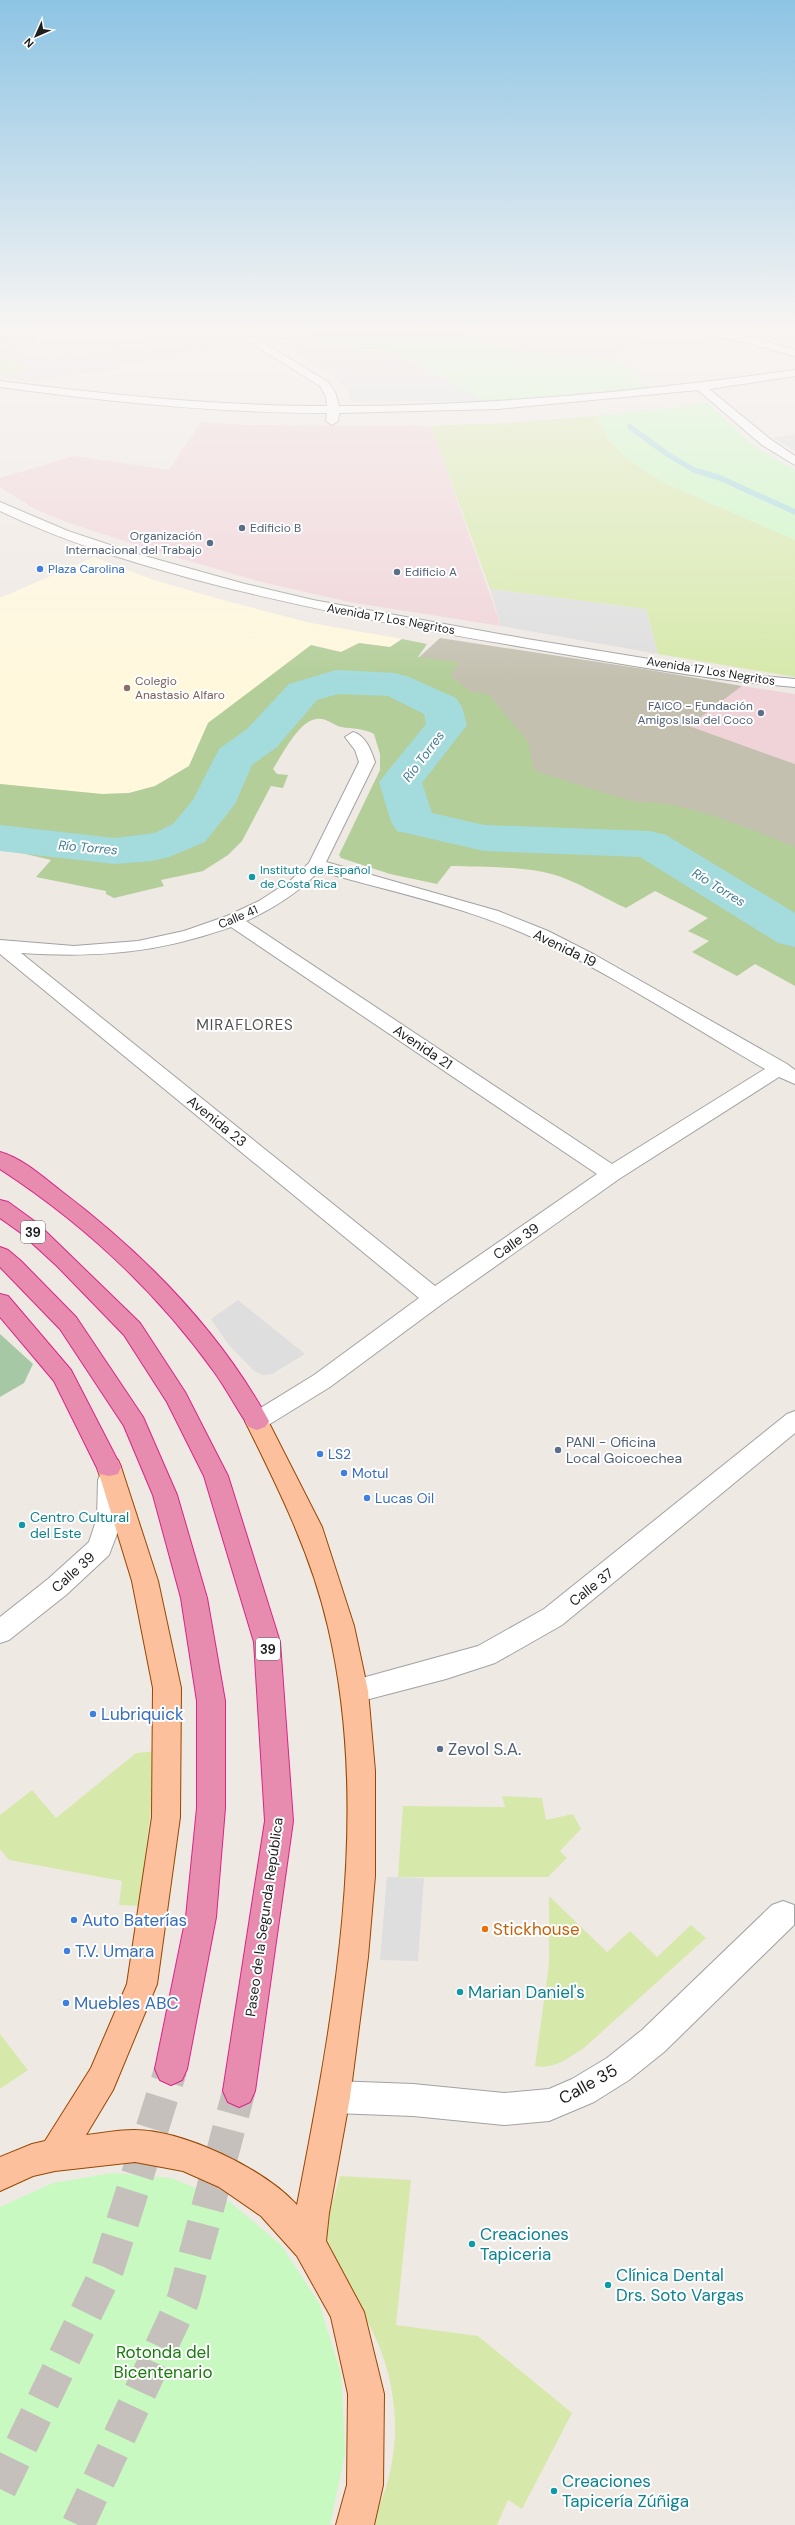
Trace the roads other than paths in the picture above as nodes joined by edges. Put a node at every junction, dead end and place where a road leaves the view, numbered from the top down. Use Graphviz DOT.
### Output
graph roads {
  1 [pos="776,449"];
  2 [pos="795,461"];
  3 [pos="0,506"];
  4 [pos="795,682"];
  5 [pos="353,737"];
  6 [pos="316,865"];
  7 [pos="234,920"];
  8 [pos="2,946"];
  9 [pos="788,1073"];
  10 [pos="0,1159"];
  11 [pos="612,1174"];
  12 [pos="0,1207"];
  13 [pos="0,1255"];
  14 [pos="434,1298"];
  15 [pos="0,1302"];
  16 [pos="795,1420"];
  17 [pos="257,1421"];
  18 [pos="109,1467"];
  19 [pos="0,1632"];
  20 [pos="354,1690"];
  21 [pos="783,1915"];
  22 [pos="171,2069"];
  23 [pos="239,2091"];
  24 [pos="334,2097"];
  25 [pos="55,2155"];
  26 [pos="0,2174"];
  27 [pos="309,2244"];
  28 [pos="355,2525"];
  1 -- 2 [label="street"];
  3 -- 4 [label="street, Avenida 17 Los Negritos"];
  5 -- 6 [label="street, Calle 41"];
  6 -- 7 [label="street, Calle 41"];
  6 -- 9 [label="street, Avenida 19"];
  7 -- 8 [label="street, Calle 41"];
  7 -- 11 [label="street, Avenida 21"];
  8 -- 14 [label="street, Avenida 23"];
  9 -- 11 [label="street, Calle 39"];
  10 -- 17 [label="highway"];
  11 -- 14 [label="street, Calle 39"];
  12 -- 23 [label="highway, Paseo de la Segunda República / 39"];
  13 -- 22 [label="highway"];
  14 -- 17 [label="street, Calle 39"];
  15 -- 18 [label="highway"];
  16 -- 20 [label="street, Calle 37"];
  17 -- 20 [label="main road"];
  18 -- 19 [label="street, Calle 39"];
  18 -- 25 [label="main road"];
  20 -- 24 [label="main road"];
  21 -- 24 [label="street, Calle 35"];
  24 -- 27 [label="main road"];
  25 -- 26 [label="main road"];
  25 -- 27 [label="main road"];
  27 -- 28 [label="main road"];
}
